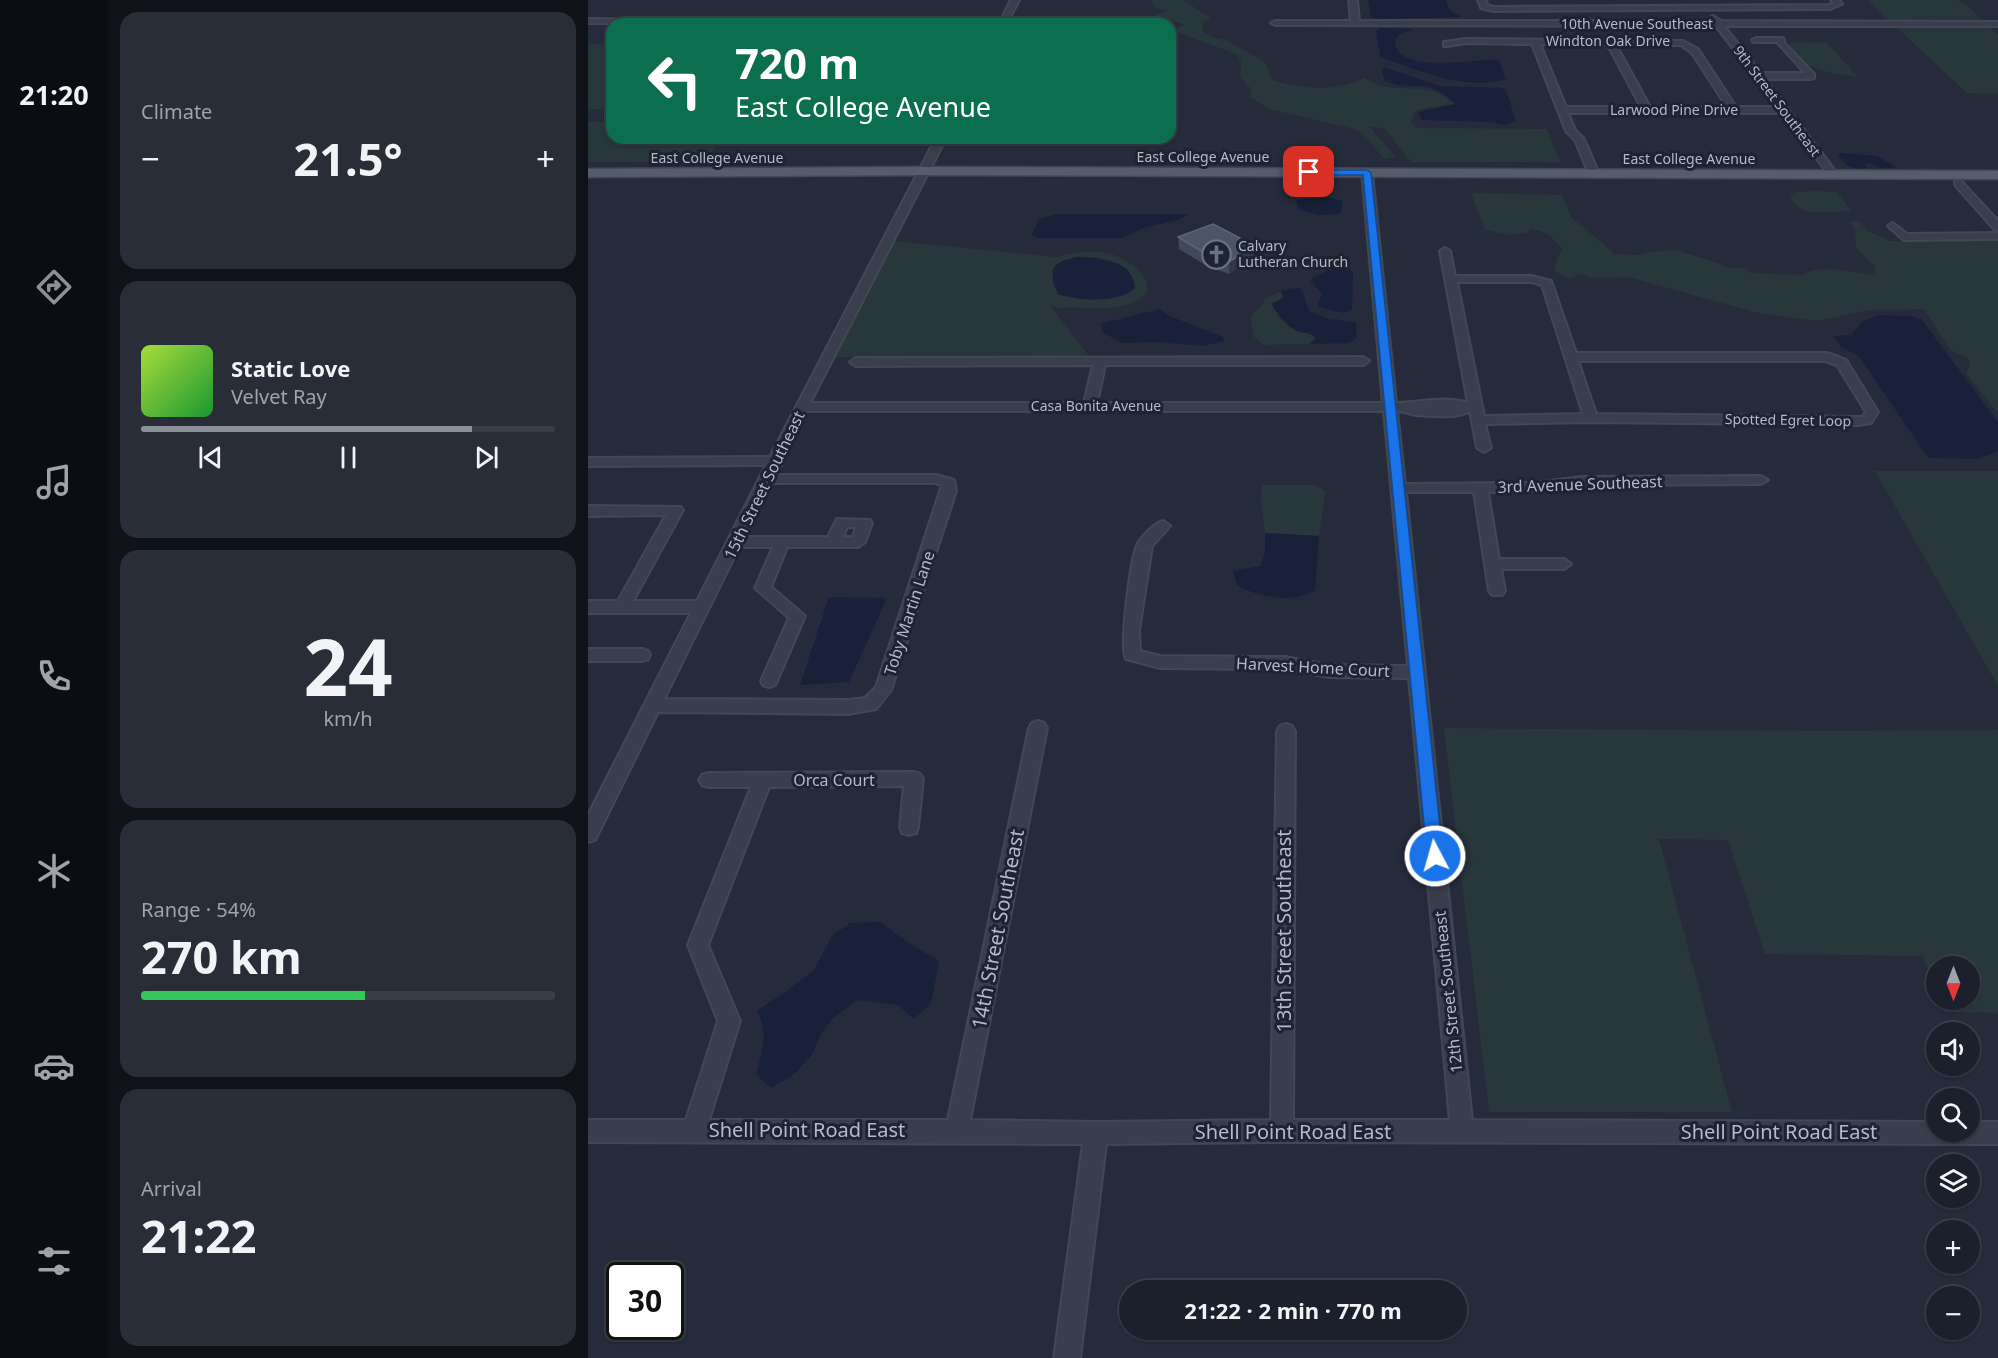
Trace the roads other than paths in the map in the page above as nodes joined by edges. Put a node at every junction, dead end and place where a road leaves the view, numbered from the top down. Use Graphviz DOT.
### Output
graph roads {
  1 [pos="1015,0"];
  2 [pos="1353,0"];
  3 [pos="1482,0"];
  4 [pos="1535,0"];
  5 [pos="1657,0"];
  6 [pos="1835,0"];
  7 [pos="1702,5"];
  8 [pos="1539,9"];
  9 [pos="1666,9"];
  10 [pos="1006,18"];
  11 [pos="588,21"];
  12 [pos="606,21"];
  13 [pos="1275,23"];
  14 [pos="1355,23"];
  15 [pos="1719,24"];
  16 [pos="1998,24"];
  17 [pos="1756,40"];
  18 [pos="1535,41"];
  19 [pos="1611,42"];
  20 [pos="1447,44"];
  21 [pos="1759,76"];
  22 [pos="1563,110"];
  23 [pos="1647,110"];
  24 [pos="1733,110"];
  25 [pos="1785,110"];
  26 [pos="938,144"];
  27 [pos="588,173"];
  28 [pos="1594,174"];
  29 [pos="1833,174"];
  30 [pos="1924,175"];
  31 [pos="1998,175"];
  32 [pos="920,177"];
  33 [pos="1368,178"];
  34 [pos="1848,179"];
  35 [pos="1958,183"];
  36 [pos="1998,183"];
  37 [pos="588,184"];
  38 [pos="1744,184"];
  39 [pos="1863,184"];
  40 [pos="1893,226"];
  41 [pos="1998,227"];
  42 [pos="1998,236"];
  43 [pos="1445,251"];
  44 [pos="1451,279"];
  45 [pos="1571,357"];
  46 [pos="1100,361"];
  47 [pos="1363,361"];
  48 [pos="856,362"];
  49 [pos="1090,406"];
  50 [pos="802,407"];
  51 [pos="1390,407"];
  52 [pos="1408,407"];
  53 [pos="1473,411"];
  54 [pos="1591,418"];
  55 [pos="1484,448"];
  56 [pos="777,461"];
  57 [pos="588,462"];
  58 [pos="768,479"];
  59 [pos="1761,480"];
  60 [pos="1480,487"];
  61 [pos="1398,488"];
  62 [pos="588,511"];
  63 [pos="1163,526"];
  64 [pos="735,542"];
  65 [pos="782,542"];
  66 [pos="833,542"];
  67 [pos="1493,564"];
  68 [pos="1564,564"];
  69 [pos="1497,591"];
  70 [pos="588,607"];
  71 [pos="703,607"];
  72 [pos="622,608"];
  73 [pos="588,655"];
  74 [pos="642,655"];
  75 [pos="1417,672"];
  76 [pos="769,681"];
  77 [pos="652,705"];
  78 [pos="1038,728"];
  79 [pos="1286,731"];
  80 [pos="708,780"];
  81 [pos="762,780"];
  82 [pos="909,827"];
  83 [pos="588,834"];
  84 [pos="694,1130"];
  85 [pos="588,1131"];
  86 [pos="957,1131"];
  87 [pos="1282,1131"];
  88 [pos="1462,1132"];
  89 [pos="1096,1133"];
  90 [pos="1998,1133"];
  91 [pos="1067,1358"];
  1 -- 10 [label="street"];
  2 -- 14 [label="street"];
  3 -- 8 [label="street"];
  4 -- 8 [label="street"];
  5 -- 9 [label="street"];
  6 -- 7 [label="street"];
  7 -- 9 [label="street"];
  7 -- 15 [label="street, 9th Street Southeast"];
  8 -- 9 [label="street"];
  11 -- 12 [label="street"];
  13 -- 14 [label="street, 10th Avenue Southeast"];
  14 -- 15 [label="street, 10th Avenue Southeast"];
  15 -- 16 [label="street, 10th Avenue Southeast"];
  15 -- 21 [label="street, 9th Street Southeast"];
  17 -- 21 [label="street"];
  18 -- 19 [label="street, Windton Oak Drive"];
  18 -- 20 [label="street, Windton Oak Drive"];
  18 -- 22 [label="street"];
  19 -- 23 [label="street"];
  19 -- 24 [label="street, Windton Oak Drive"];
  21 -- 25 [label="street, 9th Street Southeast"];
  22 -- 23 [label="street, Larwood Pine Drive"];
  22 -- 28 [label="street"];
  23 -- 24 [label="street, Larwood Pine Drive"];
  24 -- 25 [label="street, Larwood Pine Drive"];
  25 -- 29 [label="street, 9th Street Southeast"];
  26 -- 32 [label="street, 15th Street Southeast"];
  27 -- 32 [label="main road, East College Avenue"];
  28 -- 29 [label="main road, East College Avenue"];
  28 -- 33 [label="main road, East College Avenue"];
  29 -- 30 [label="main road, East College Avenue"];
  29 -- 34 [label="main road"];
  29 -- 38 [label="main road"];
  30 -- 31 [label="main road, East College Avenue"];
  30 -- 34 [label="main road"];
  32 -- 33 [label="main road, East College Avenue"];
  32 -- 37 [label="main road, East College Avenue"];
  32 -- 50 [label="street, 15th Street Southeast"];
  33 -- 38 [label="main road, East College Avenue"];
  33 -- 51 [label="street, 12th Street Southeast"];
  34 -- 39 [label="main road"];
  35 -- 36 [label="main road, East College Avenue"];
  35 -- 39 [label="main road, East College Avenue"];
  35 -- 41 [label="street"];
  38 -- 39 [label="main road, East College Avenue"];
  40 -- 42 [label="street"];
  43 -- 44 [label="street"];
  44 -- 45 [label="street"];
  44 -- 53 [label="street"];
  45 -- 54 [label="street"];
  45 -- 54 [label="street, Spotted Egret Loop"];
  46 -- 47 [label="street"];
  46 -- 48 [label="street"];
  46 -- 49 [label="street"];
  49 -- 50 [label="street, Casa Bonita Avenue"];
  49 -- 51 [label="street, Casa Bonita Avenue"];
  50 -- 56 [label="street, 15th Street Southeast"];
  51 -- 52 [label="street, Casa Bonita Avenue"];
  51 -- 61 [label="street, 12th Street Southeast"];
  52 -- 53 [label="street, Spotted Egret Loop"];
  53 -- 54 [label="street, Spotted Egret Loop"];
  53 -- 55 [label="street"];
  56 -- 57 [label="street"];
  56 -- 58 [label="street, 15th Street Southeast"];
  58 -- 64 [label="street, 15th Street Southeast"];
  58 -- 77 [label="street, Toby Martin Lane"];
  59 -- 60 [label="street, 3rd Avenue Southeast"];
  60 -- 61 [label="street, 3rd Avenue Southeast"];
  60 -- 67 [label="street"];
  61 -- 75 [label="street, 12th Street Southeast"];
  62 -- 72 [label="street"];
  63 -- 75 [label="street, Harvest Home Court"];
  64 -- 65 [label="street"];
  64 -- 71 [label="street, 15th Street Southeast"];
  65 -- 66 [label="street"];
  65 -- 76 [label="street"];
  66 -- 66 [label="street"];
  67 -- 68 [label="street"];
  67 -- 69 [label="street"];
  70 -- 72 [label="street"];
  71 -- 72 [label="street"];
  71 -- 77 [label="street, 15th Street Southeast"];
  73 -- 74 [label="street"];
  75 -- 88 [label="street, 12th Street Southeast"];
  77 -- 83 [label="street, 15th Street Southeast"];
  78 -- 86 [label="street, 14th Street Southeast"];
  79 -- 87 [label="street, 13th Street Southeast"];
  80 -- 81 [label="street, Orca Court"];
  81 -- 82 [label="street, Orca Court"];
  81 -- 84 [label="street"];
  84 -- 85 [label="street, Shell Point Road East"];
  84 -- 86 [label="street, Shell Point Road East"];
  86 -- 89 [label="street, Shell Point Road East"];
  87 -- 88 [label="street, Shell Point Road East"];
  87 -- 89 [label="street, Shell Point Road East"];
  88 -- 90 [label="street, Shell Point Road East"];
  89 -- 91 [label="street"];
}
